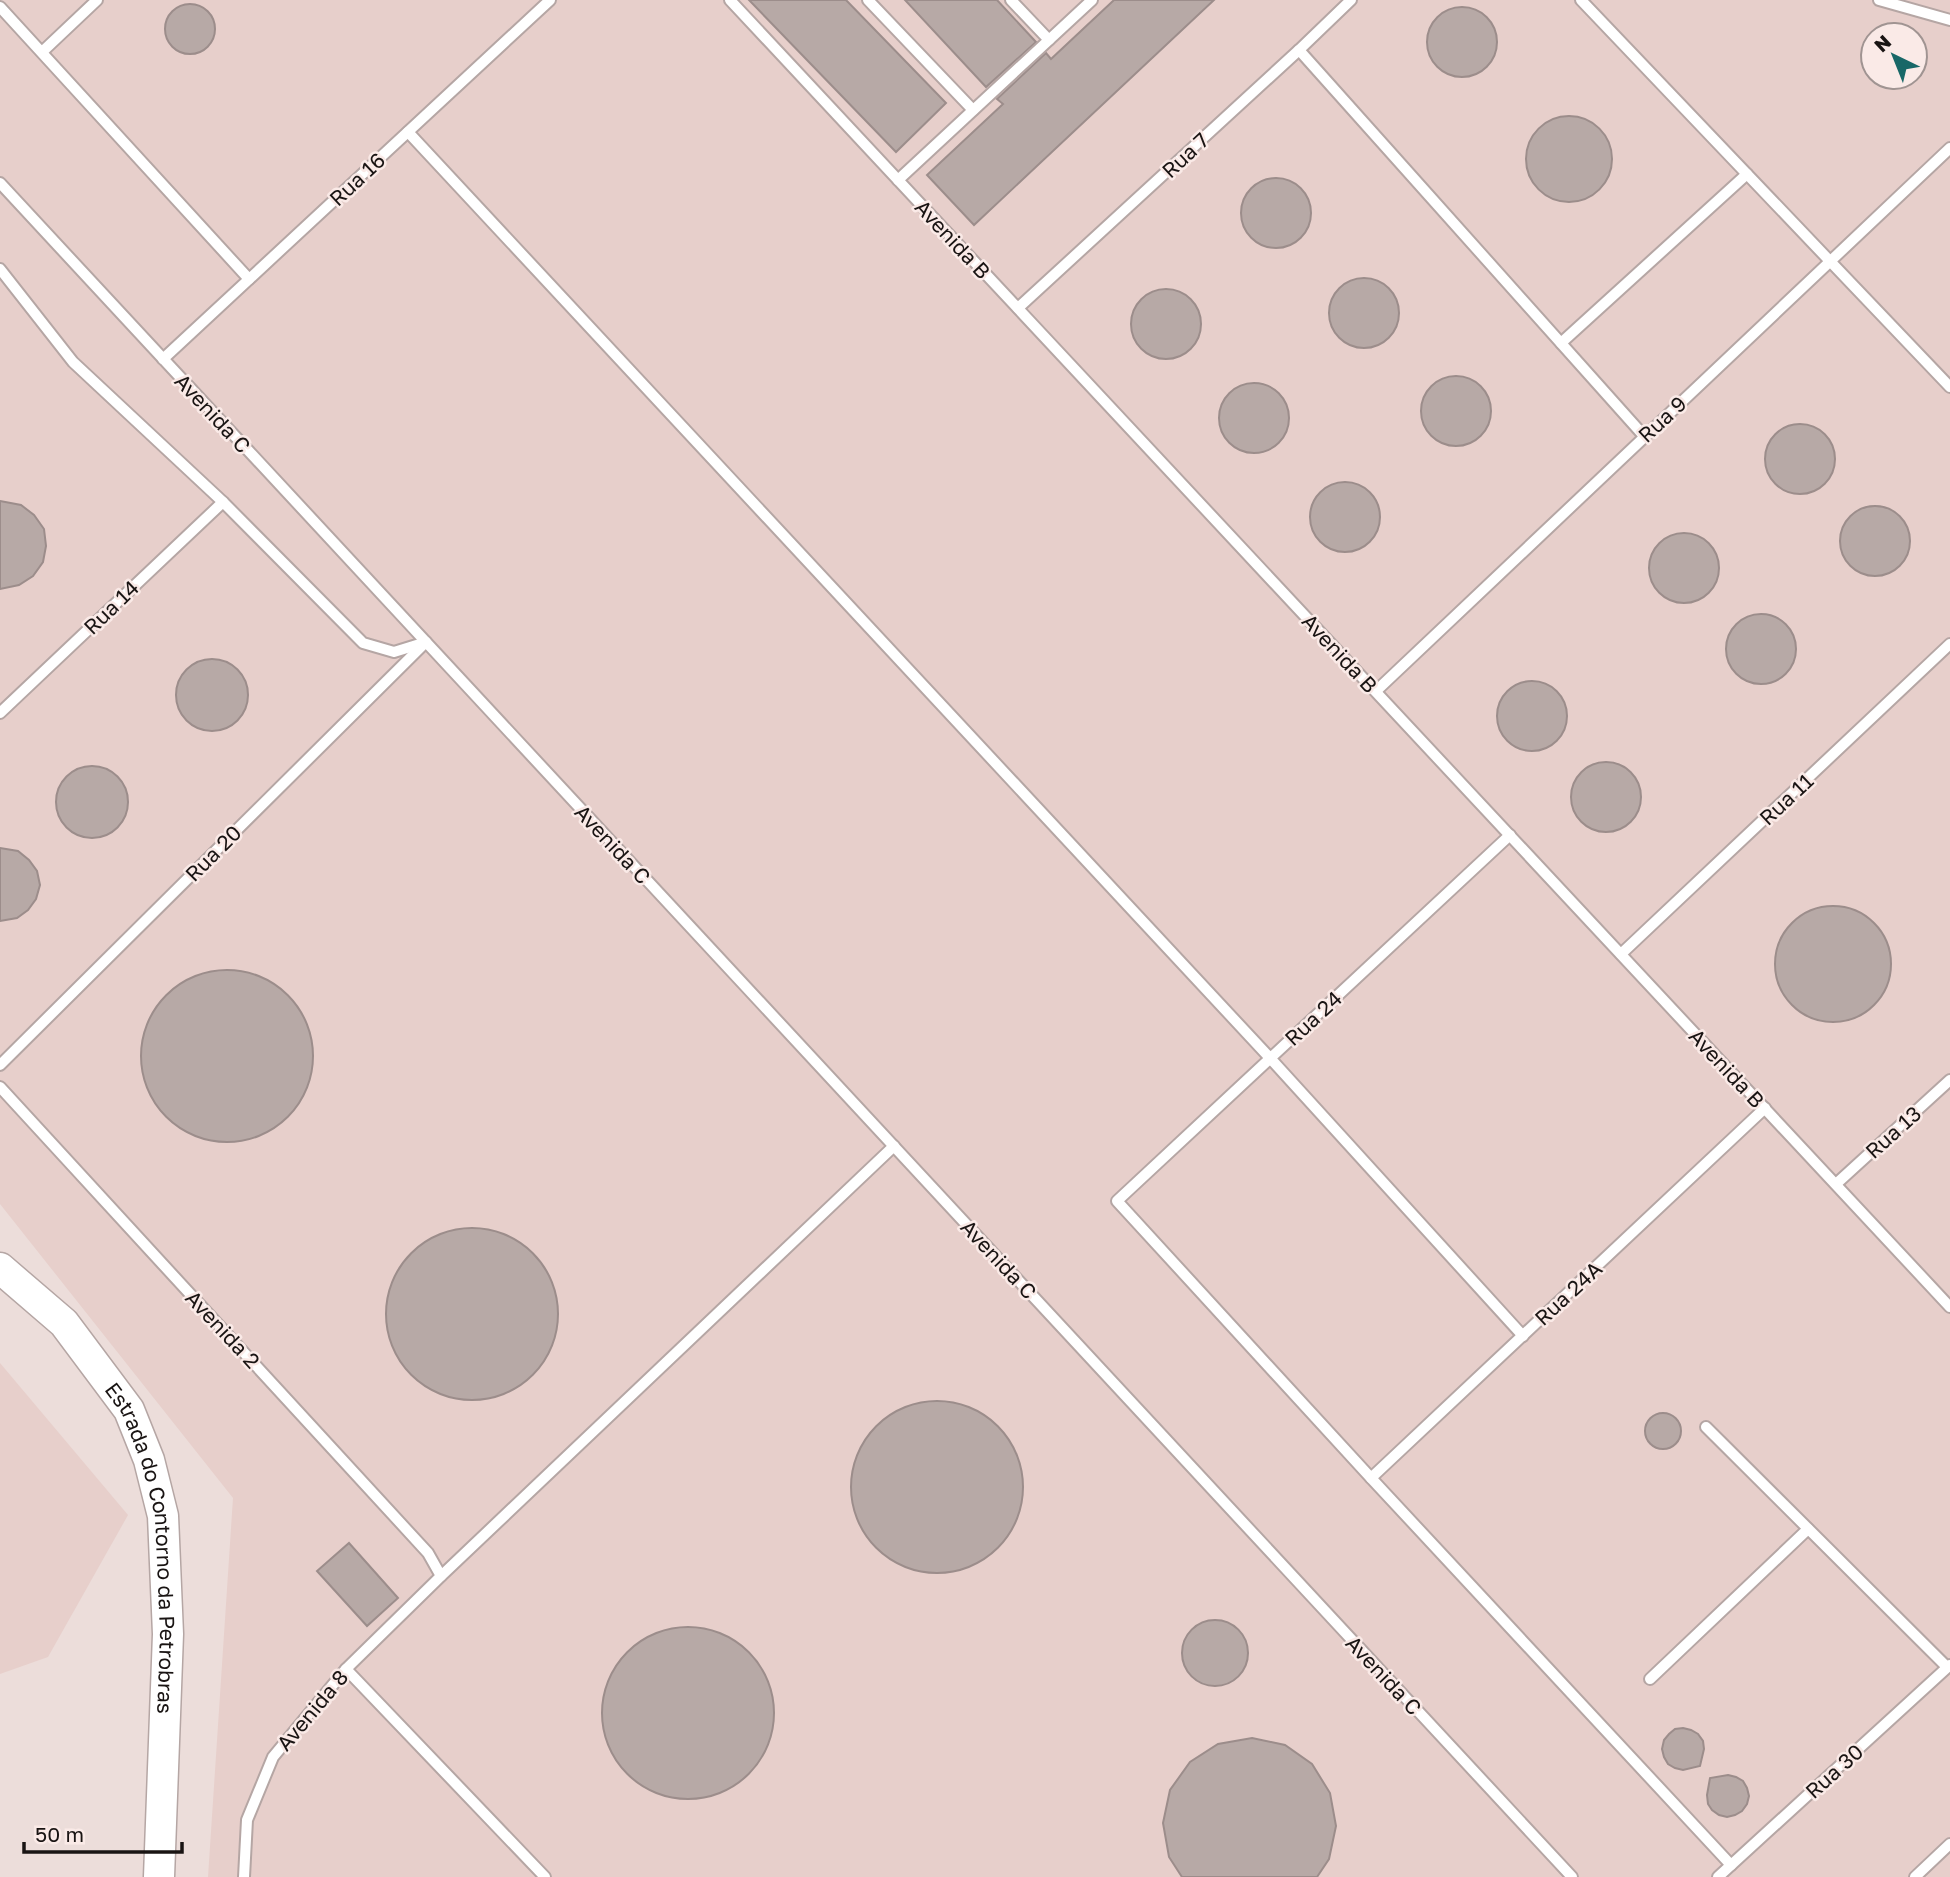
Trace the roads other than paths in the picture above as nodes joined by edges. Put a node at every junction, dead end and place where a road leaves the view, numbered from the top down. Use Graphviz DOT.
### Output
graph roads {
  1 [pos="97,0"];
  2 [pos="550,0"];
  3 [pos="730,0"];
  4 [pos="868,0"];
  5 [pos="1010,0"];
  6 [pos="1092,0"];
  7 [pos="1351,0"];
  8 [pos="1581,0"];
  9 [pos="1879,0"];
  10 [pos="0,7"];
  11 [pos="1950,20"];
  12 [pos="1049,40"];
  13 [pos="1299,50"];
  14 [pos="42,52"];
  15 [pos="973,110"];
  16 [pos="408,132"];
  17 [pos="1950,149"];
  18 [pos="1748,174"];
  19 [pos="898,180"];
  20 [pos="0,183"];
  21 [pos="1831,262"];
  22 [pos="0,270"];
  23 [pos="249,279"];
  24 [pos="1018,308"];
  25 [pos="1561,343"];
  26 [pos="163,359"];
  27 [pos="1950,387"];
  28 [pos="1644,436"];
  29 [pos="223,502"];
  30 [pos="426,642"];
  31 [pos="1950,644"];
  32 [pos="1376,691"];
  33 [pos="0,713"];
  34 [pos="1510,835"];
  35 [pos="1621,954"];
  36 [pos="1270,1058"];
  37 [pos="0,1065"];
  38 [pos="1950,1080"];
  39 [pos="0,1087"];
  40 [pos="1765,1108"];
  41 [pos="894,1146"];
  42 [pos="1836,1184"];
  43 [pos="0,1268"];
  44 [pos="1950,1307"];
  45 [pos="1523,1336"];
  46 [pos="1706,1427"];
  47 [pos="1371,1478"];
  48 [pos="1808,1529"];
  49 [pos="441,1576"];
  50 [pos="1948,1666"];
  51 [pos="346,1668"];
  52 [pos="1650,1679"];
  53 [pos="1950,1844"];
  54 [pos="1731,1865"];
  55 [pos="159,1877"];
  56 [pos="244,1877"];
  57 [pos="545,1877"];
  58 [pos="1572,1877"];
  59 [pos="1718,1877"];
  60 [pos="1915,1877"];
  1 -- 14 [label="lane"];
  2 -- 16 [label="lane, Rua 16"];
  3 -- 19 [label="lane, Avenida B"];
  4 -- 15 [label="lane"];
  5 -- 12 [label="lane"];
  6 -- 12 [label="lane"];
  7 -- 13 [label="lane, Rua 7"];
  8 -- 18 [label="lane"];
  9 -- 11 [label="lane"];
  10 -- 14 [label="lane"];
  12 -- 15 [label="lane"];
  13 -- 24 [label="lane, Rua 7"];
  13 -- 25 [label="lane"];
  14 -- 23 [label="lane"];
  15 -- 19 [label="lane"];
  16 -- 23 [label="lane, Rua 16"];
  16 -- 36 [label="lane"];
  17 -- 21 [label="lane, Rua 9"];
  18 -- 21 [label="lane"];
  18 -- 25 [label="lane"];
  19 -- 24 [label="lane, Avenida B"];
  20 -- 26 [label="lane, Avenida C"];
  21 -- 27 [label="lane"];
  21 -- 28 [label="lane, Rua 9"];
  22 -- 29 [label="lane"];
  23 -- 26 [label="lane, Rua 16"];
  24 -- 32 [label="lane, Avenida B"];
  25 -- 28 [label="lane"];
  26 -- 30 [label="lane, Avenida C"];
  28 -- 32 [label="lane, Rua 9"];
  29 -- 30 [label="lane"];
  29 -- 33 [label="lane, Rua 14"];
  30 -- 37 [label="lane, Rua 20"];
  30 -- 41 [label="lane, Avenida C"];
  31 -- 35 [label="lane, Rua 11"];
  32 -- 34 [label="lane, Avenida B"];
  34 -- 35 [label="lane, Avenida B"];
  34 -- 36 [label="lane, Rua 24"];
  35 -- 40 [label="lane, Avenida B"];
  36 -- 45 [label="lane"];
  36 -- 47 [label="lane, Rua 24"];
  38 -- 42 [label="lane, Rua 13"];
  39 -- 49 [label="lane, Avenida 2"];
  40 -- 42 [label="lane, Avenida B"];
  40 -- 45 [label="lane, Rua 24A"];
  41 -- 49 [label="lane, Avenida 8"];
  41 -- 58 [label="lane, Avenida C"];
  42 -- 44 [label="lane, Avenida B"];
  43 -- 55 [label="main road, Estrada do Contorno da Petrobras"];
  45 -- 47 [label="lane, Rua 24A"];
  46 -- 48 [label="lane"];
  47 -- 54 [label="lane"];
  48 -- 50 [label="lane"];
  48 -- 52 [label="lane"];
  49 -- 51 [label="lane, Avenida 8"];
  50 -- 54 [label="lane, Rua 30"];
  51 -- 56 [label="lane, Avenida 8"];
  51 -- 57 [label="lane"];
  53 -- 60 [label="lane"];
  54 -- 59 [label="lane, Rua 30"];
}
